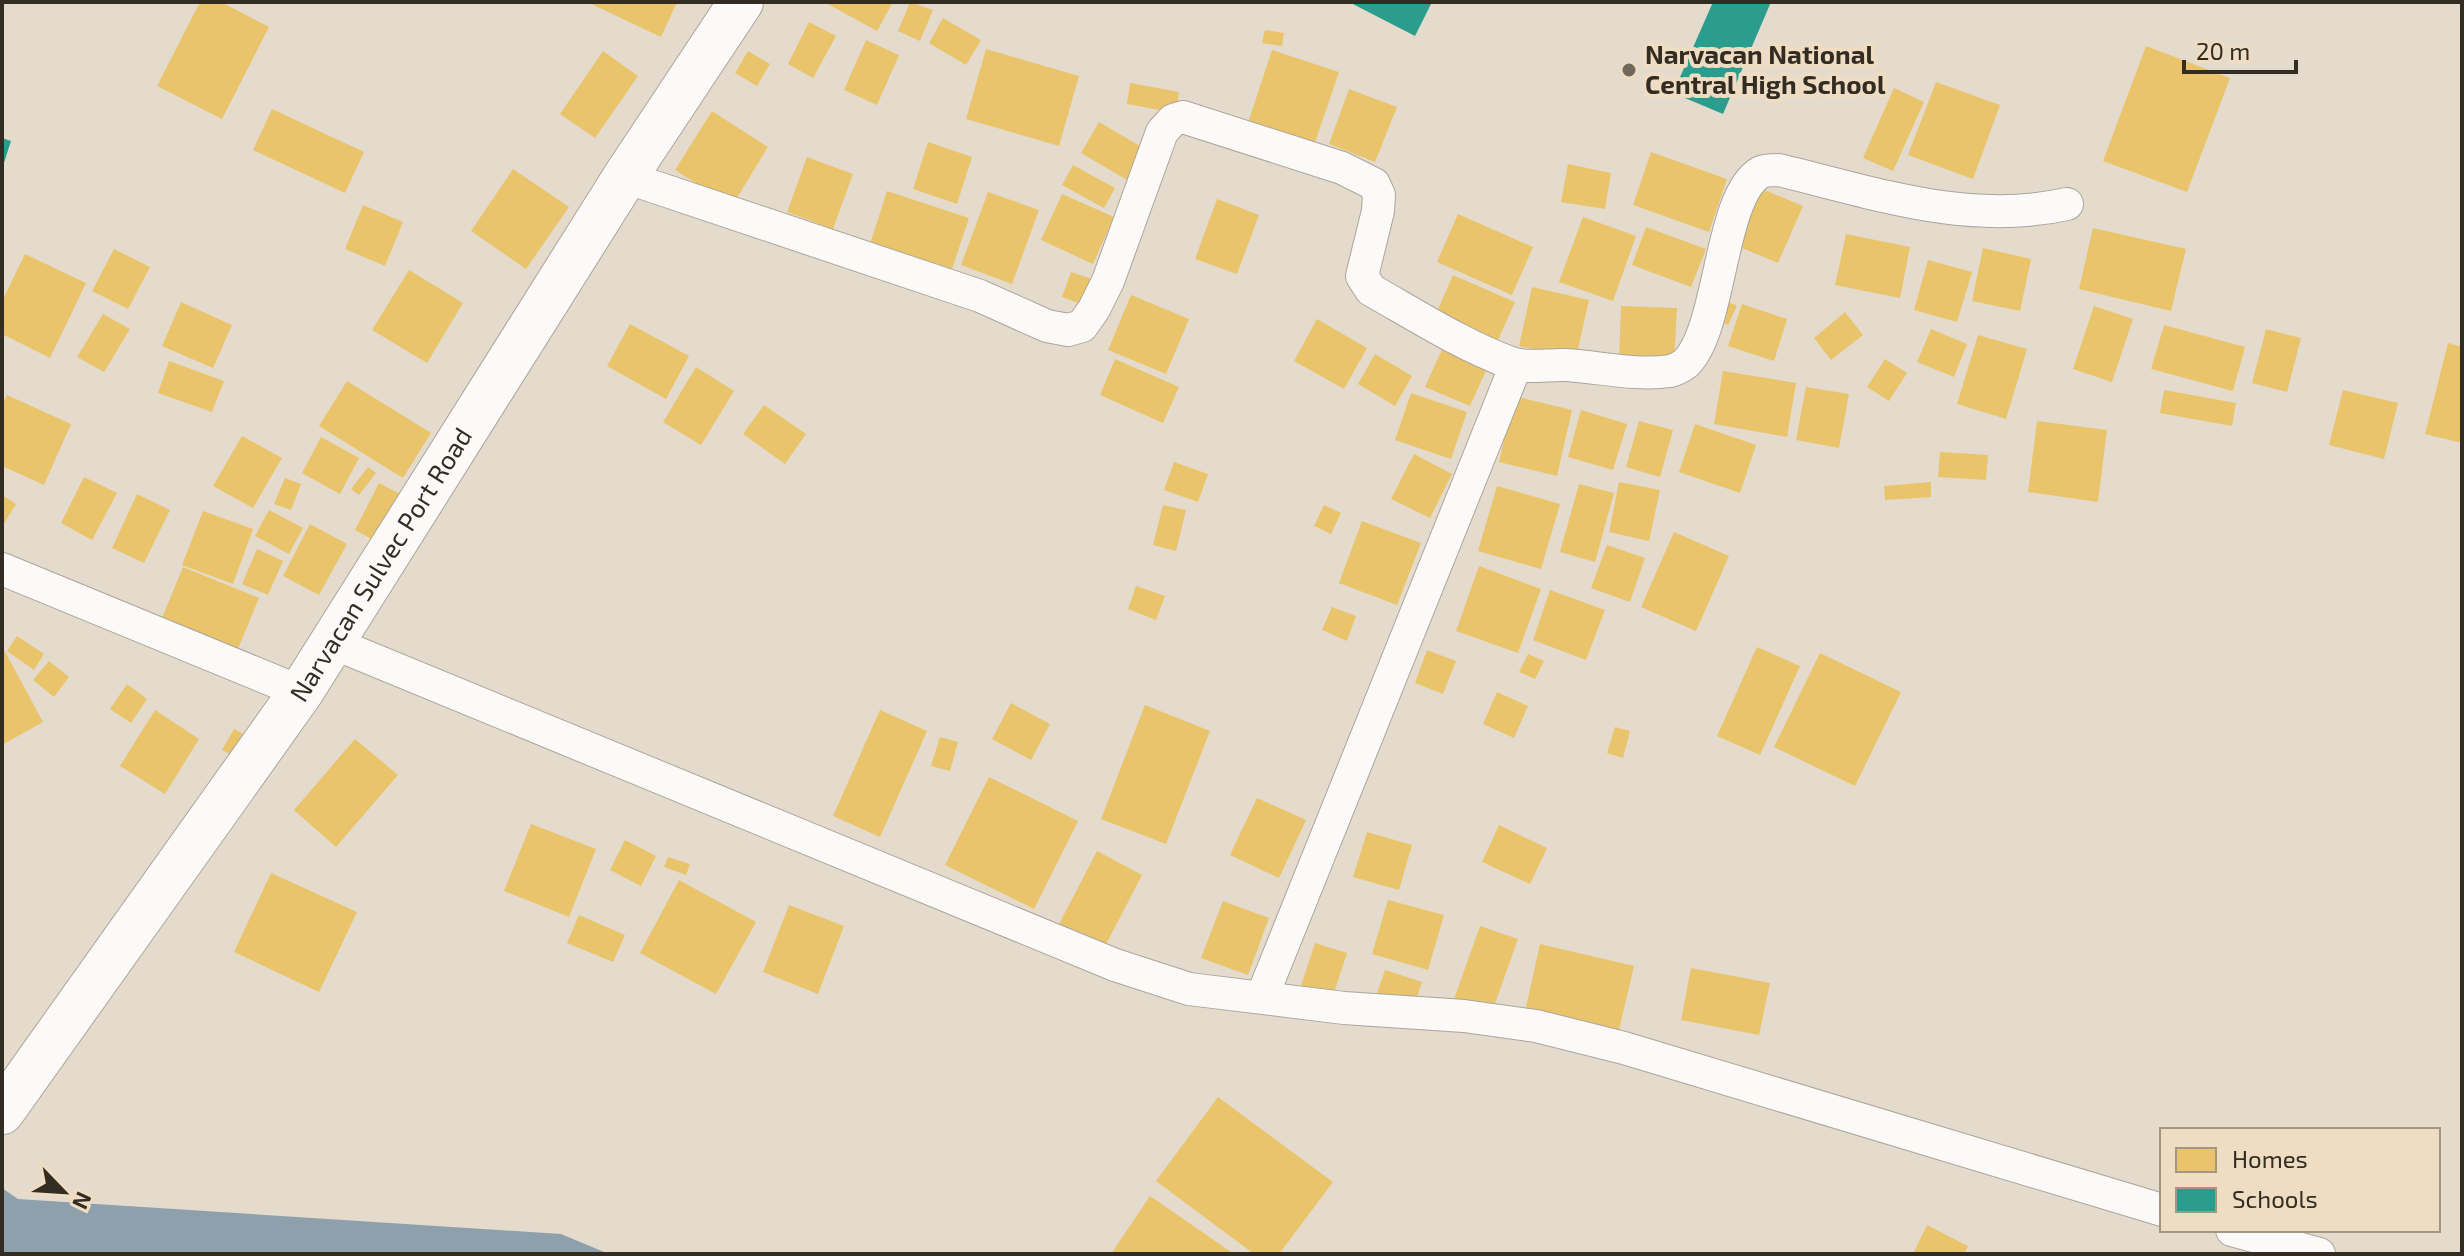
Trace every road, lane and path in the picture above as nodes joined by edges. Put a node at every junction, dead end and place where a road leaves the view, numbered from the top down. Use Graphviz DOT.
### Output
graph roads {
  1 [pos="741,2"];
  2 [pos="625,177"];
  3 [pos="2067,204"];
  4 [pos="1516,365"];
  5 [pos="2,569"];
  6 [pos="333,643"];
  7 [pos="301,692"];
  8 [pos="1262,997"];
  9 [pos="2,1112"];
  10 [pos="2160,1209"];
  11 [pos="2239,1232"];
  12 [pos="2319,1254"];
  1 -- 2 [label="street, Narvacan Sulvec Port Road"];
  2 -- 4 [label="street"];
  2 -- 6 [label="street, Narvacan Sulvec Port Road"];
  3 -- 4 [label="street"];
  4 -- 8 [label="street"];
  5 -- 7 [label="street"];
  6 -- 7 [label="street, Narvacan Sulvec Port Road"];
  6 -- 8 [label="street"];
  7 -- 9 [label="street, Narvacan Sulvec Port Road"];
  8 -- 10 [label="street"];
  11 -- 12 [label="street"];
}
